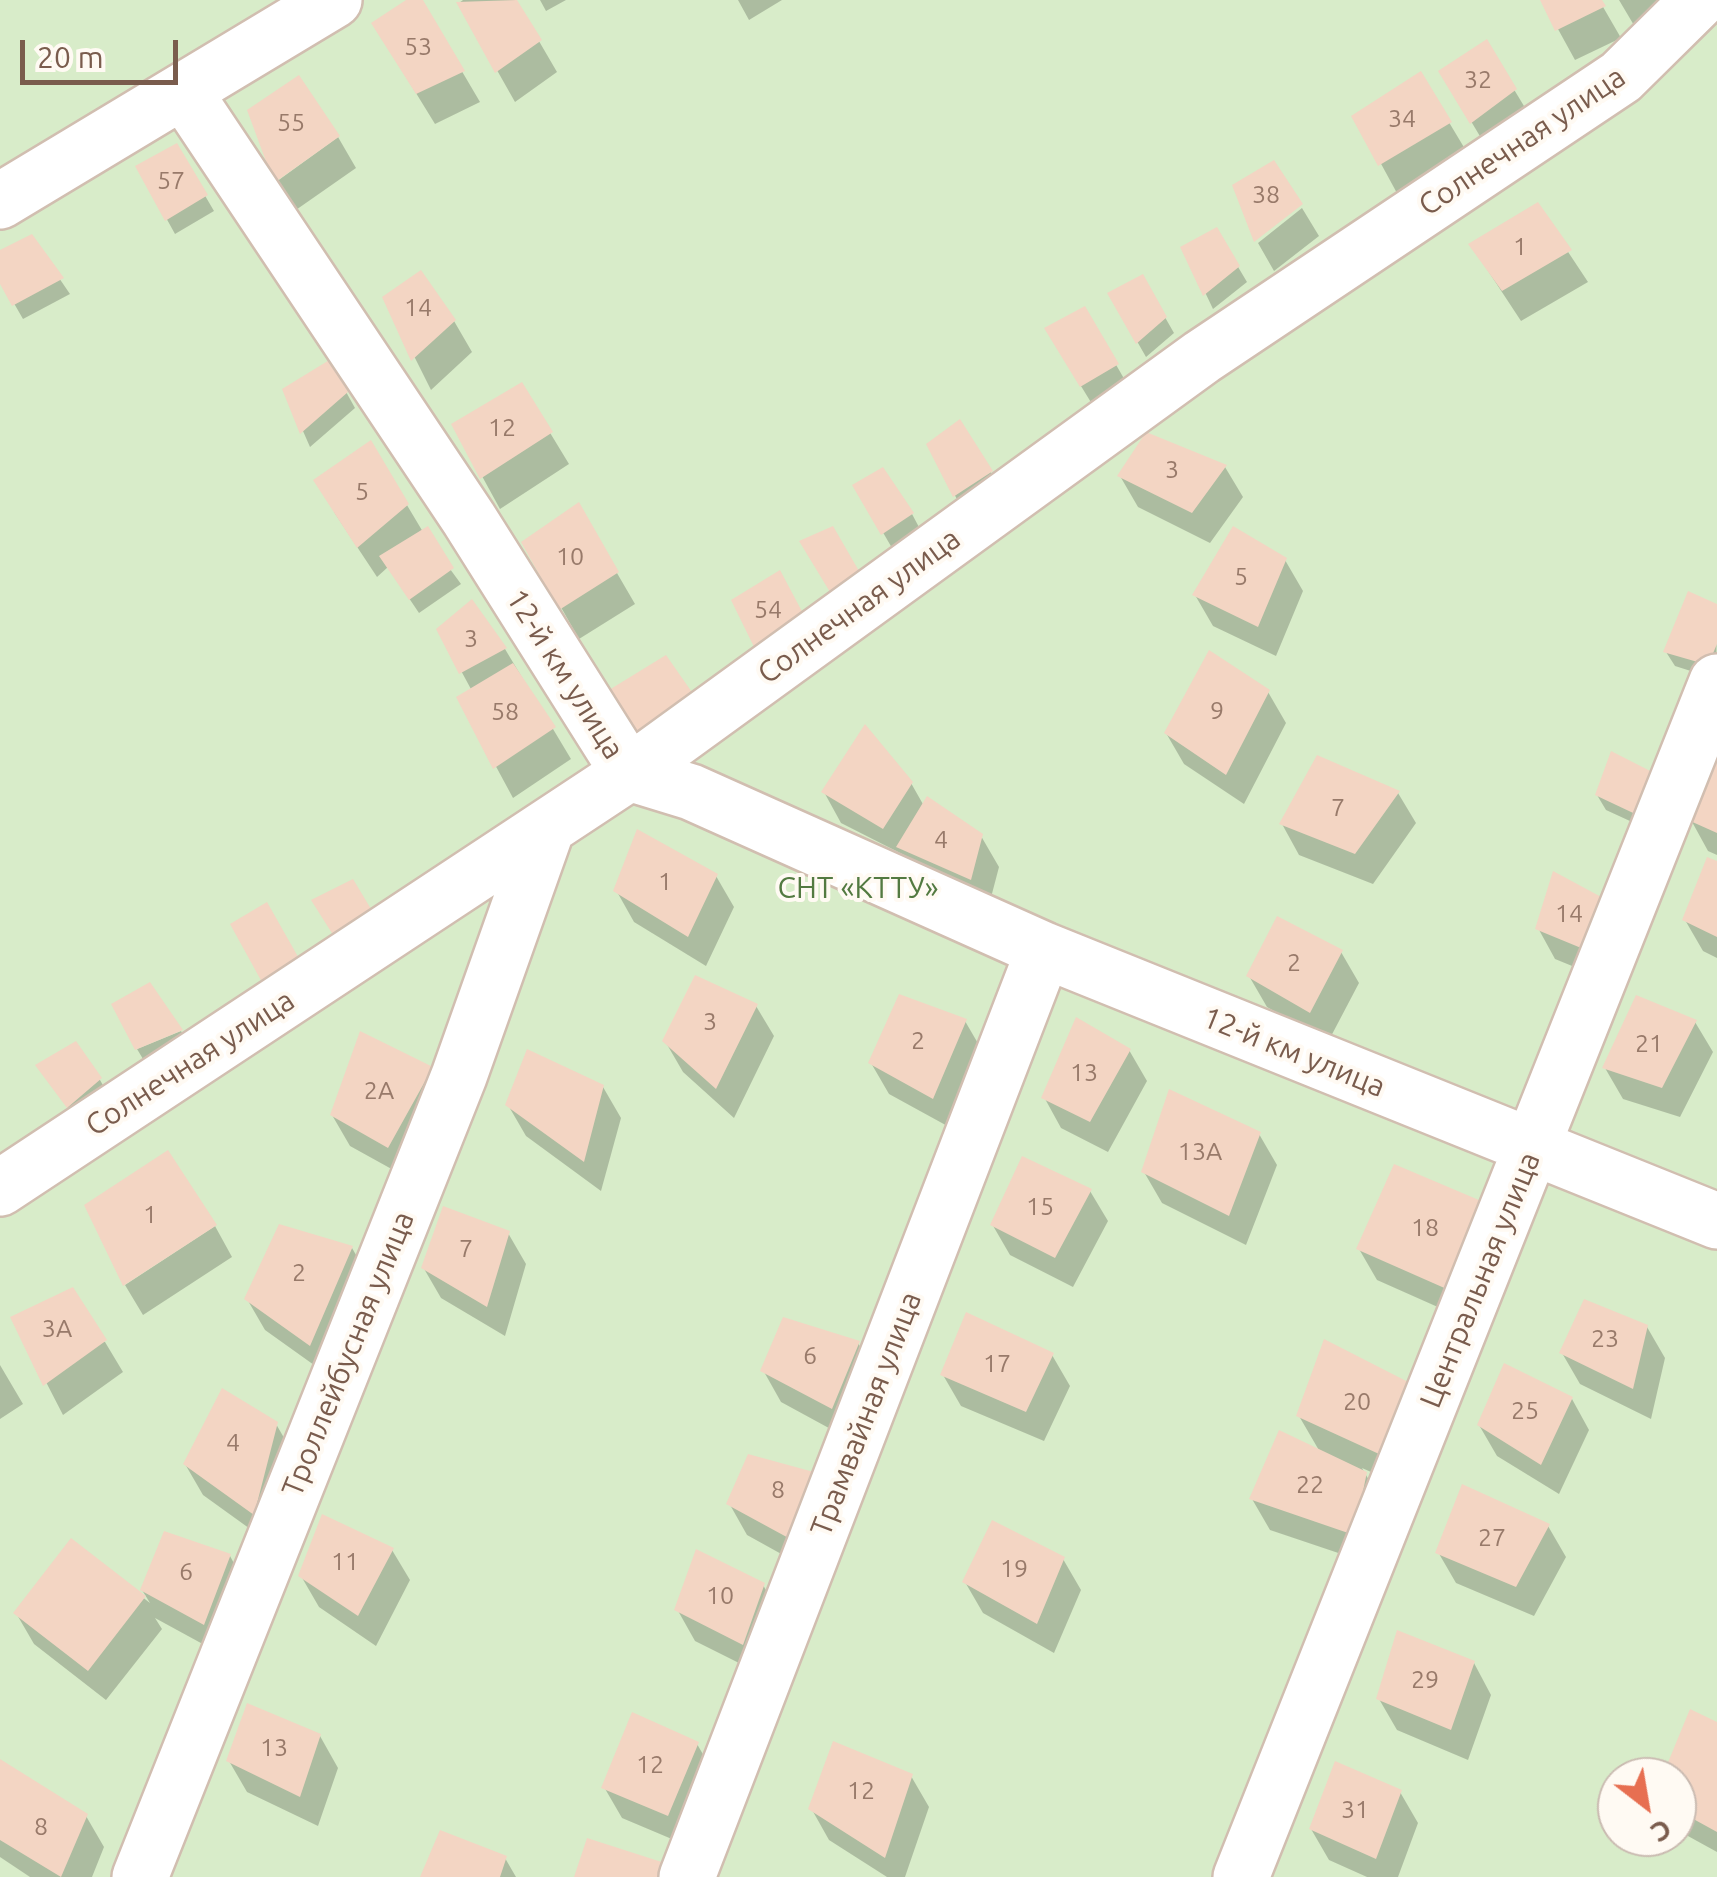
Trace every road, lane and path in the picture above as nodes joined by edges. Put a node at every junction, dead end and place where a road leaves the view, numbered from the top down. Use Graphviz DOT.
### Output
graph roads {
  1 [pos="334,0"];
  2 [pos="1699,0"];
  3 [pos="184,92"];
  4 [pos="0,201"];
  5 [pos="1717,682"];
  6 [pos="629,773"];
  7 [pos="547,828"];
  8 [pos="1044,950"];
  9 [pos="1532,1149"];
  10 [pos="0,1188"];
  11 [pos="1717,1222"];
  12 [pos="140,1877"];
  13 [pos="687,1877"];
  14 [pos="1240,1877"];
  1 -- 3 [label="street"];
  2 -- 6 [label="street, Солнечная улица"];
  3 -- 4 [label="street"];
  3 -- 6 [label="street, 12-й км улица"];
  5 -- 9 [label="street, Центральная улица"];
  6 -- 7 [label="street, Солнечная улица"];
  6 -- 8 [label="street, 12-й км улица"];
  7 -- 10 [label="street, Солнечная улица"];
  7 -- 12 [label="street, Троллейбусная улица"];
  8 -- 9 [label="street, 12-й км улица"];
  8 -- 13 [label="street, Трамвайная улица"];
  9 -- 11 [label="street, 12-й км улица"];
  9 -- 14 [label="street, Центральная улица"];
}
